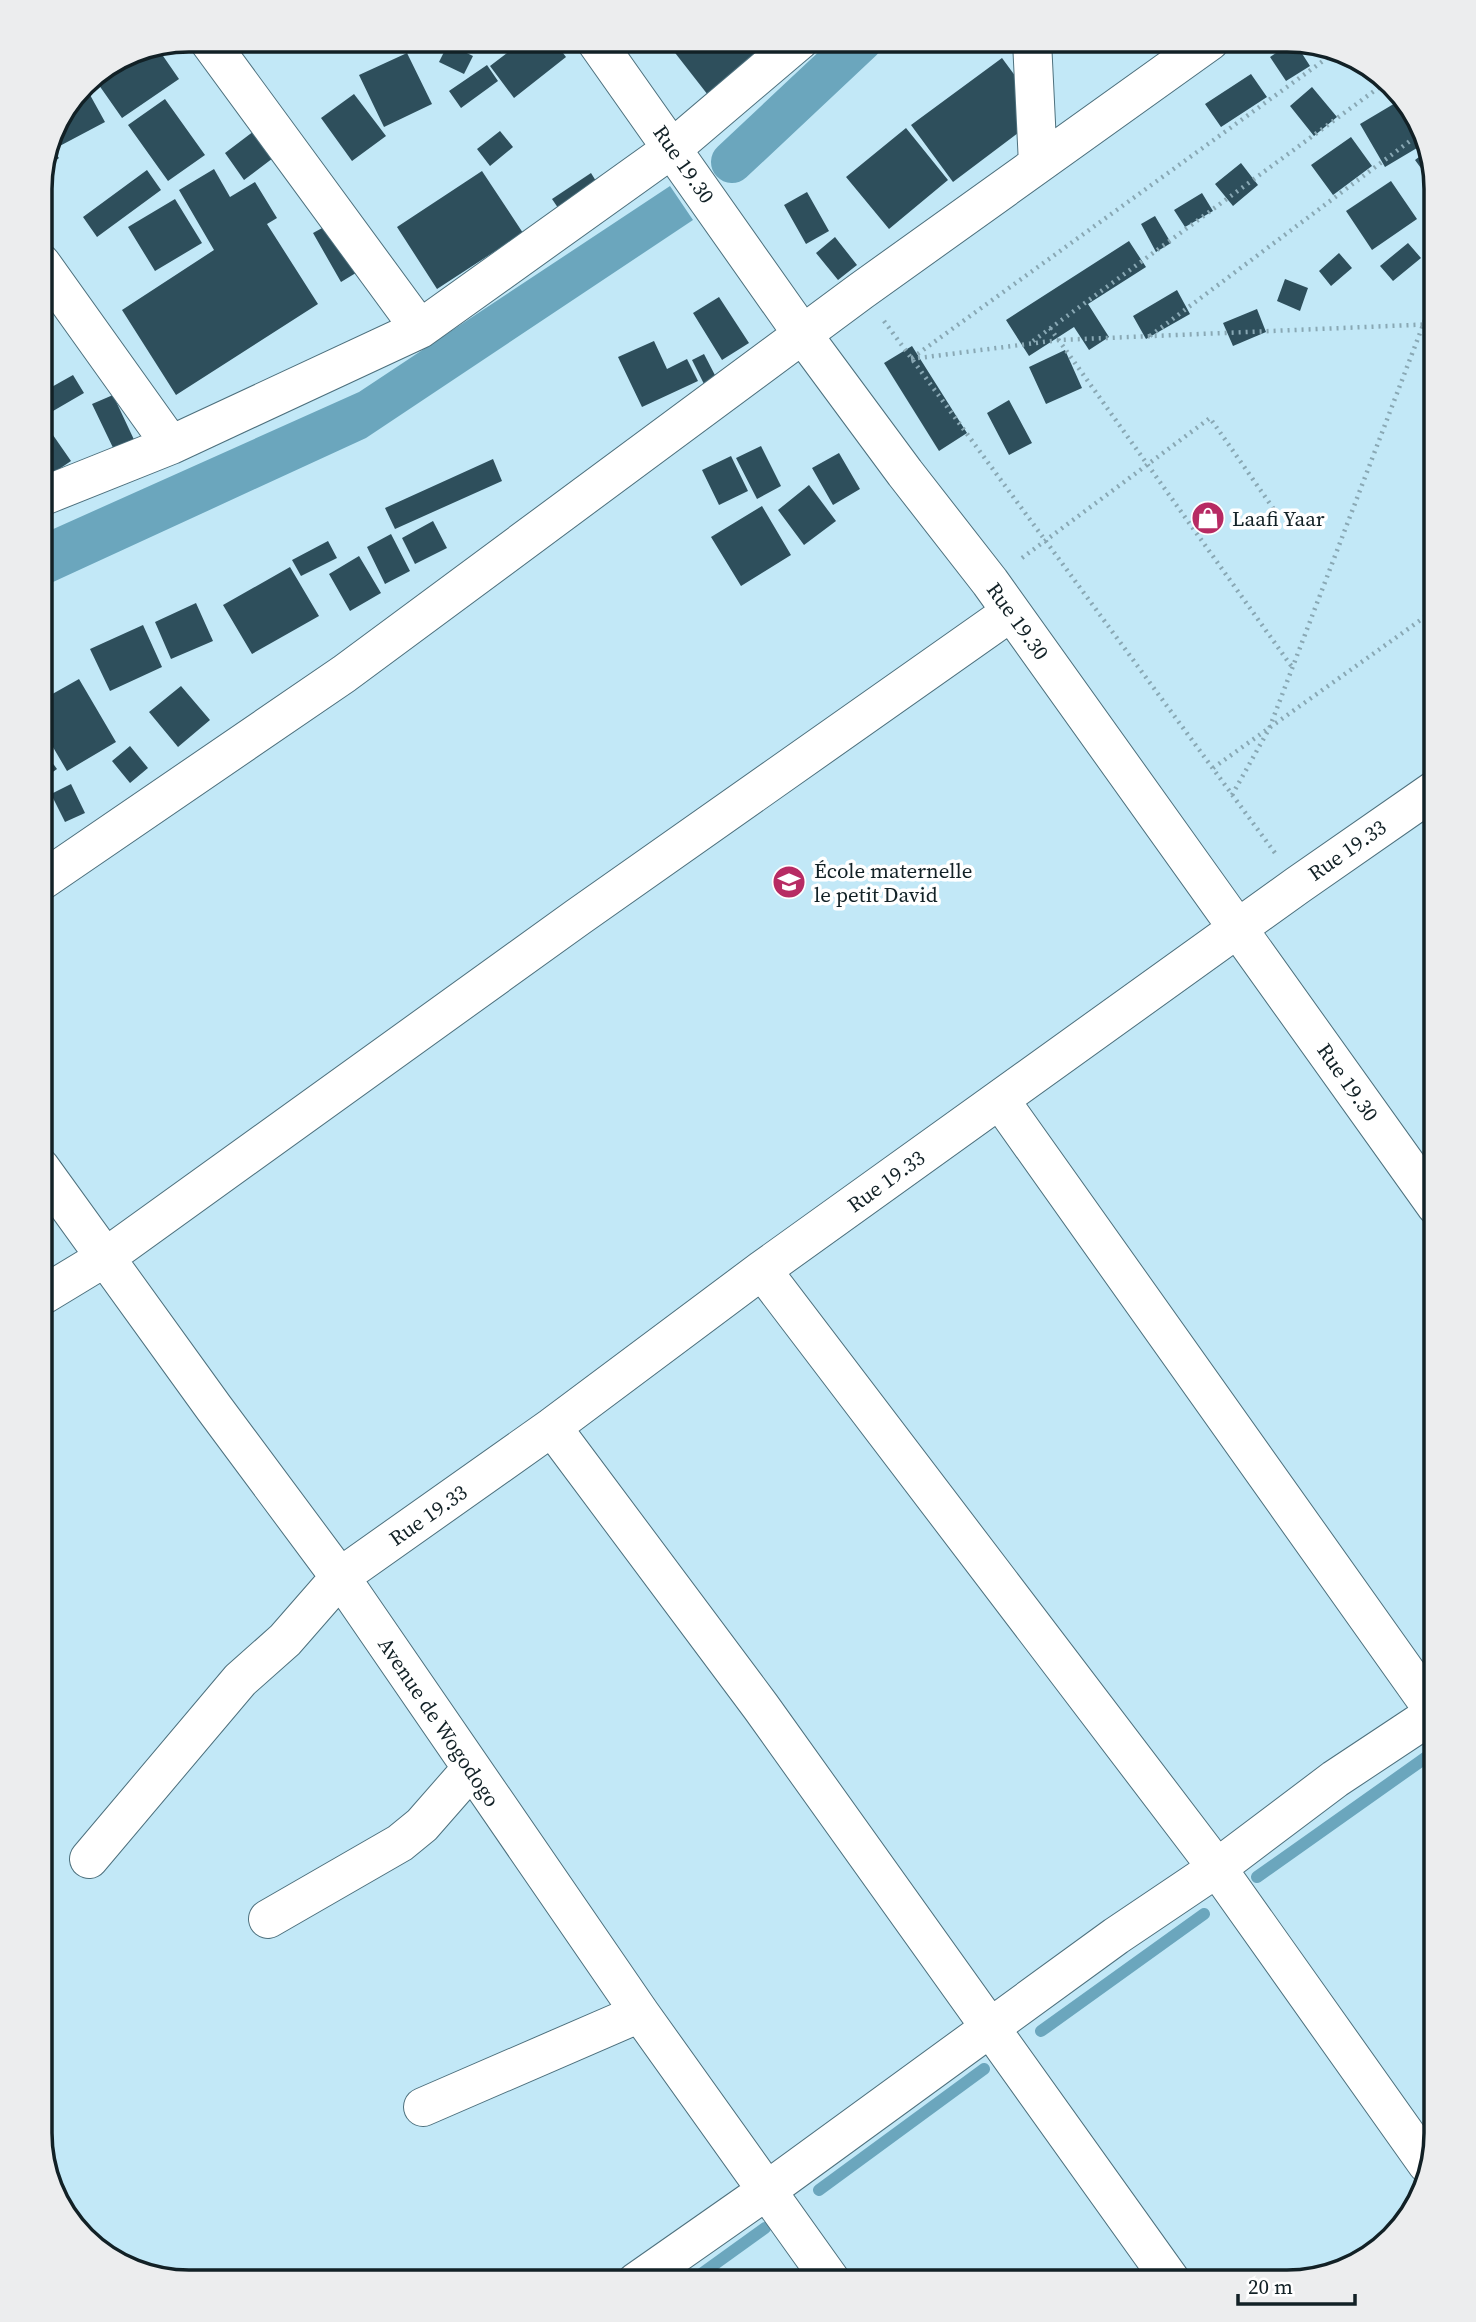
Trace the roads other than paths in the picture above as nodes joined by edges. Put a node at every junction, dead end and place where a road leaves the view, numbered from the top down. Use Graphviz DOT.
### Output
graph roads {
  1 [pos="218,53"];
  2 [pos="604,53"];
  3 [pos="785,53"];
  4 [pos="1033,53"];
  5 [pos="1193,53"];
  6 [pos="673,148"];
  7 [pos="1038,164"];
  8 [pos="53,280"];
  9 [pos="421,329"];
  10 [pos="803,335"];
  11 [pos="171,444"];
  12 [pos="53,492"];
  13 [pos="1001,597"];
  14 [pos="1424,797"];
  15 [pos="53,873"];
  16 [pos="1239,927"];
  17 [pos="1000,1100"];
  18 [pos="52,1184"];
  19 [pos="1424,1189"];
  20 [pos="106,1257"];
  21 [pos="762,1270"];
  22 [pos="52,1289"];
  23 [pos="552,1427"];
  24 [pos="340,1577"];
  25 [pos="1424,1697"];
  26 [pos="1424,1720"];
  27 [pos="471,1769"];
  28 [pos="89,1859"];
  29 [pos="1217,1868"];
  30 [pos="268,1919"];
  31 [pos="640,2013"];
  32 [pos="989,2029"];
  33 [pos="423,2107"];
  34 [pos="1421,2156"];
  35 [pos="766,2191"];
  36 [pos="654,2269"];
  37 [pos="823,2270"];
  38 [pos="1163,2270"];
  1 -- 9 [label="street"];
  2 -- 6 [label="street, Rue 19.30"];
  3 -- 6 [label="street"];
  4 -- 7 [label="street"];
  5 -- 7 [label="street"];
  6 -- 9 [label="street"];
  6 -- 10 [label="street, Rue 19.30"];
  7 -- 10 [label="street"];
  8 -- 11 [label="street"];
  9 -- 11 [label="street"];
  10 -- 13 [label="street, Rue 19.30"];
  10 -- 15 [label="street"];
  11 -- 12 [label="street"];
  13 -- 16 [label="street, Rue 19.30"];
  13 -- 20 [label="street"];
  14 -- 16 [label="street, Rue 19.33"];
  16 -- 17 [label="street, Rue 19.33"];
  16 -- 19 [label="street, Rue 19.30"];
  17 -- 21 [label="street, Rue 19.33"];
  17 -- 25 [label="street"];
  18 -- 20 [label="street, Avenue de Wogodogo"];
  20 -- 22 [label="street"];
  20 -- 24 [label="street, Avenue de Wogodogo"];
  21 -- 23 [label="street, Rue 19.33"];
  21 -- 29 [label="street"];
  23 -- 24 [label="street, Rue 19.33"];
  23 -- 32 [label="street"];
  24 -- 27 [label="street, Avenue de Wogodogo"];
  24 -- 28 [label="street, Rue 19.33"];
  26 -- 29 [label="street"];
  27 -- 30 [label="street"];
  27 -- 31 [label="street, Avenue de Wogodogo"];
  29 -- 32 [label="street"];
  29 -- 34 [label="street"];
  31 -- 33 [label="street"];
  31 -- 35 [label="street, Avenue de Wogodogo"];
  32 -- 35 [label="street"];
  32 -- 38 [label="street"];
  35 -- 36 [label="street"];
  35 -- 37 [label="street, Avenue de Wogodogo"];
}
